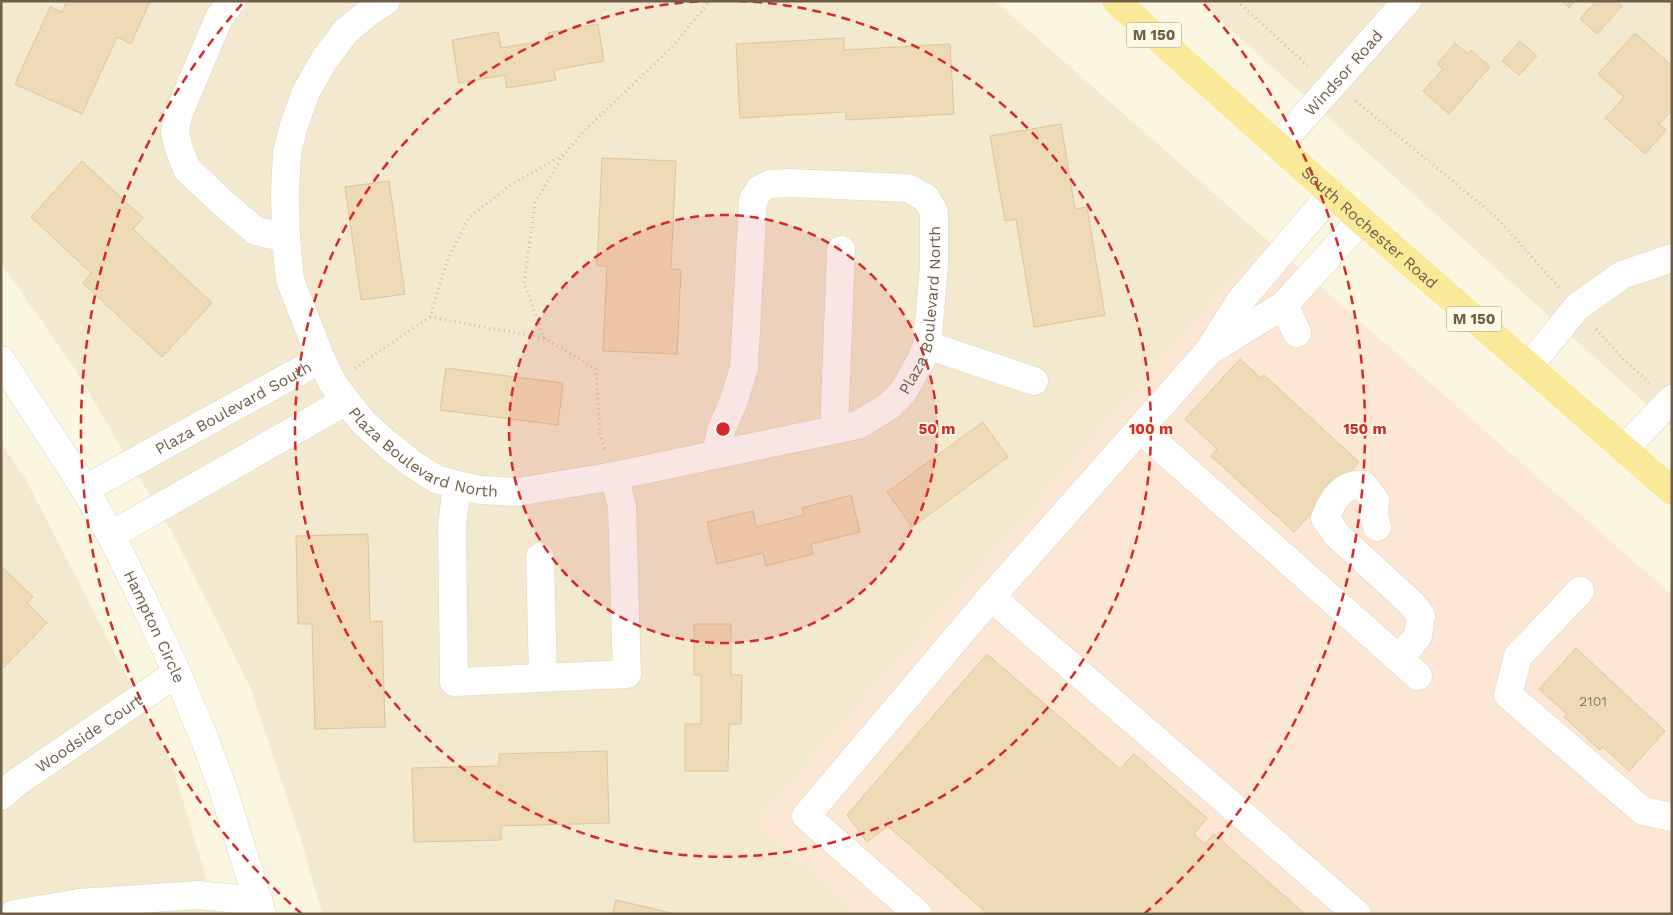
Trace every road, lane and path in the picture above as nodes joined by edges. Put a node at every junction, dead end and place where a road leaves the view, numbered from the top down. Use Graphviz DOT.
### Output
graph roads {
  1 [pos="232,1"];
  2 [pos="386,1"];
  3 [pos="710,1"];
  4 [pos="1116,1"];
  5 [pos="1237,1"];
  6 [pos="1407,1"];
  7 [pos="1333,83"];
  8 [pos="1278,146"];
  9 [pos="563,155"];
  10 [pos="1332,193"];
  11 [pos="1361,220"];
  12 [pos="286,238"];
  13 [pos="841,250"];
  14 [pos="1672,258"];
  15 [pos="1284,305"];
  16 [pos="1577,307"];
  17 [pos="430,317"];
  18 [pos="1298,333"];
  19 [pos="544,338"];
  20 [pos="927,345"];
  21 [pos="1208,352"];
  22 [pos="1,360"];
  23 [pos="1529,366"];
  24 [pos="333,381"];
  25 [pos="1034,381"];
  26 [pos="1671,400"];
  27 [pos="1140,429"];
  28 [pos="834,430"];
  29 [pos="1624,449"];
  30 [pos="716,454"];
  31 [pos="614,476"];
  32 [pos="457,485"];
  33 [pos="85,489"];
  34 [pos="1672,491"];
  35 [pos="1377,527"];
  36 [pos="111,535"];
  37 [pos="540,557"];
  38 [pos="1580,591"];
  39 [pos="991,597"];
  40 [pos="177,674"];
  41 [pos="543,678"];
  42 [pos="6,783"];
  43 [pos="1672,817"];
  44 [pos="261,908"];
  45 [pos="14,914"];
  46 [pos="918,914"];
  47 [pos="1357,914"];
  1 -- 12 [label="street"];
  2 -- 12 [label="street, Plaza Boulevard South"];
  3 -- 9 [label="path"];
  4 -- 8 [label="main road, South Rochester Road / M 150"];
  5 -- 7 [label="path"];
  6 -- 7 [label="street, Windsor Road"];
  7 -- 8 [label="street, Windsor Road"];
  7 -- 16 [label="path"];
  8 -- 10 [label="main road, South Rochester Road / M 150"];
  9 -- 17 [label="path"];
  9 -- 19 [label="path"];
  10 -- 11 [label="main road, South Rochester Road / M 150"];
  10 -- 21 [label="street"];
  11 -- 15 [label="street"];
  11 -- 23 [label="main road, South Rochester Road / M 150"];
  12 -- 24 [label="street, Plaza Boulevard South"];
  13 -- 28 [label="street"];
  14 -- 16 [label="street"];
  15 -- 18 [label="street"];
  15 -- 21 [label="street"];
  16 -- 23 [label="street"];
  16 -- 26 [label="path"];
  17 -- 19 [label="path"];
  17 -- 24 [label="path"];
  19 -- 31 [label="path"];
  20 -- 25 [label="street"];
  20 -- 28 [label="street, Plaza Boulevard North"];
  20 -- 30 [label="street, Plaza Boulevard North"];
  21 -- 27 [label="street"];
  22 -- 33 [label="street, Hampton Circle"];
  23 -- 29 [label="main road, South Rochester Road / M 150"];
  24 -- 32 [label="street, Plaza Boulevard North"];
  24 -- 33 [label="street, Plaza Boulevard South"];
  24 -- 36 [label="street, Plaza Boulevard North"];
  26 -- 29 [label="street"];
  27 -- 35 [label="street"];
  27 -- 39 [label="street"];
  28 -- 30 [label="street, Plaza Boulevard North"];
  29 -- 34 [label="main road, South Rochester Road / M 150"];
  30 -- 31 [label="street, Plaza Boulevard North"];
  31 -- 32 [label="street, Plaza Boulevard North"];
  31 -- 41 [label="street"];
  32 -- 41 [label="street"];
  33 -- 36 [label="street, Hampton Circle"];
  36 -- 40 [label="street, Hampton Circle"];
  37 -- 41 [label="street"];
  38 -- 43 [label="street"];
  39 -- 46 [label="street"];
  39 -- 47 [label="street"];
  40 -- 42 [label="street, Woodside Court"];
  40 -- 44 [label="street, Hampton Circle"];
  44 -- 45 [label="street"];
}
